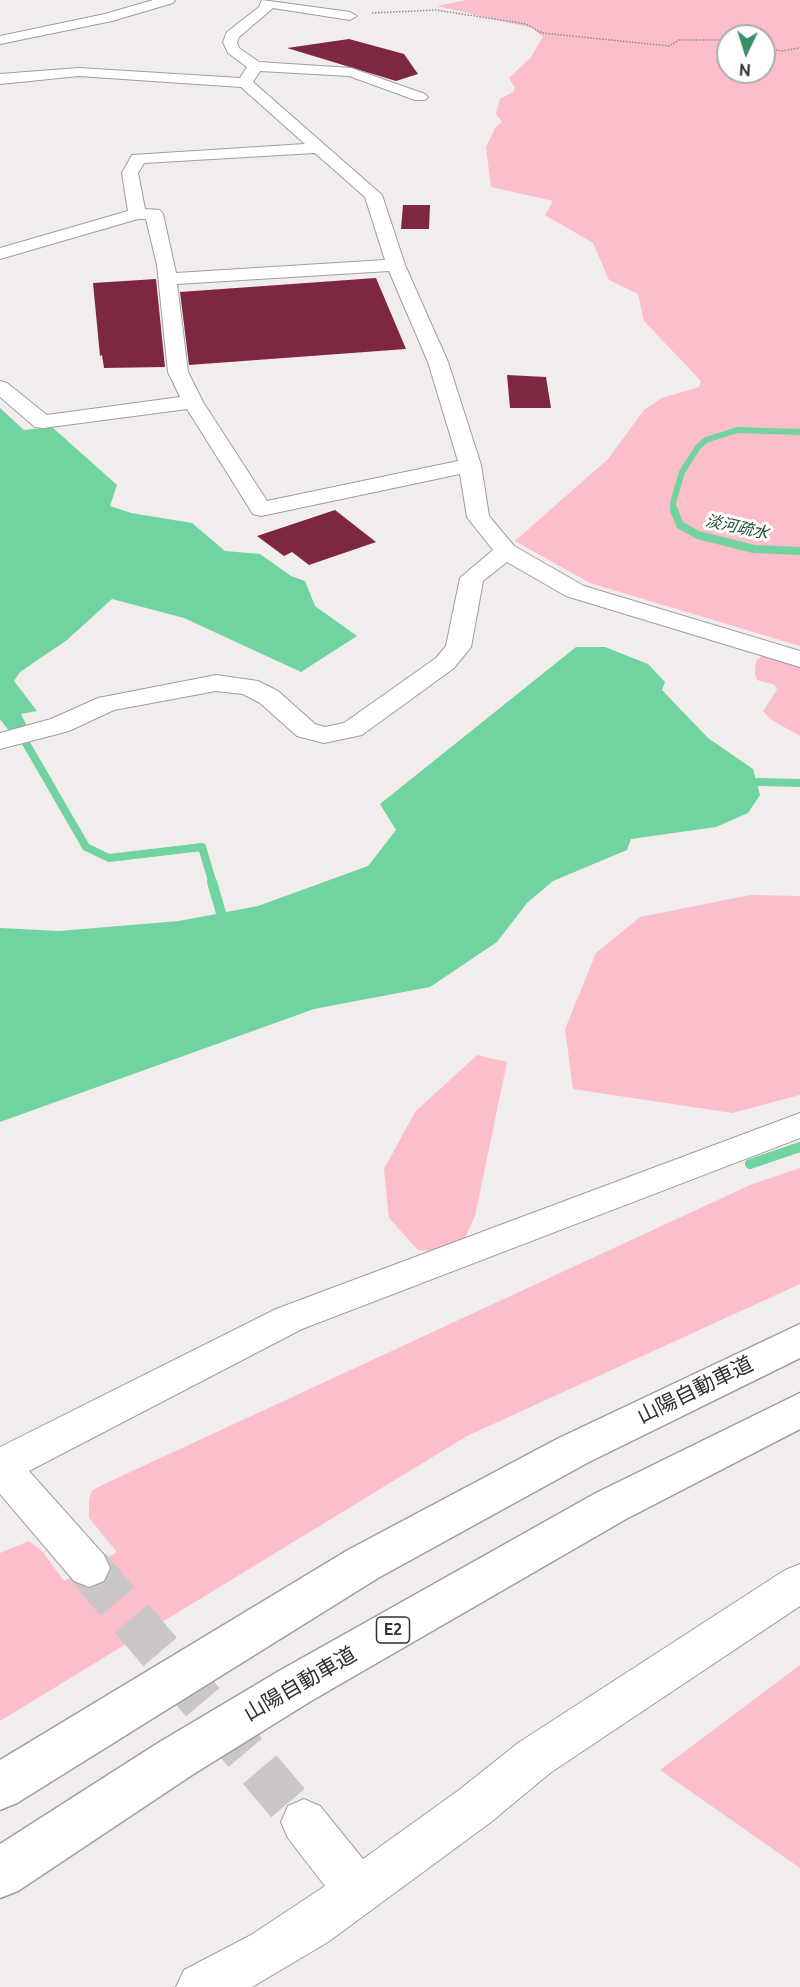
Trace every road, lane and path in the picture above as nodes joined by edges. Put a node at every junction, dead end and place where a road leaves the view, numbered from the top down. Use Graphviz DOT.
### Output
graph roads {
  1 [pos="168,0"];
  2 [pos="269,1"];
  3 [pos="350,16"];
  4 [pos="0,40"];
  5 [pos="716,40"];
  6 [pos="800,48"];
  7 [pos="776,50"];
  8 [pos="250,75"];
  9 [pos="0,79"];
  10 [pos="420,97"];
  11 [pos="316,148"];
  12 [pos="137,214"];
  13 [pos="0,254"];
  14 [pos="396,265"];
  15 [pos="166,279"];
  16 [pos="0,387"];
  17 [pos="193,402"];
  18 [pos="470,465"];
  19 [pos="506,551"];
  20 [pos="800,659"];
  21 [pos="4,740"];
  22 [pos="800,1125"];
  23 [pos="800,1340"];
  24 [pos="800,1410"];
  25 [pos="1,1466"];
  26 [pos="89,1568"];
  27 [pos="800,1583"];
  28 [pos="0,1786"];
  29 [pos="304,1822"];
  30 [pos="0,1874"];
  31 [pos="358,1890"];
  32 [pos="201,1987"];
  1 -- 4 [label="street"];
  2 -- 3 [label="street"];
  2 -- 8 [label="street"];
  3 -- 5 [label="path"];
  6 -- 7 [label="path"];
  8 -- 9 [label="street"];
  8 -- 10 [label="street"];
  8 -- 11 [label="street"];
  11 -- 12 [label="street"];
  11 -- 14 [label="street"];
  12 -- 13 [label="street"];
  12 -- 15 [label="street"];
  14 -- 15 [label="street"];
  14 -- 18 [label="street"];
  15 -- 17 [label="street"];
  16 -- 17 [label="street"];
  17 -- 18 [label="street"];
  18 -- 19 [label="street"];
  19 -- 20 [label="street"];
  19 -- 21 [label="street"];
  22 -- 25 [label="street"];
  23 -- 28 [label="highway, 山陽自動車道"];
  24 -- 30 [label="highway, 山陽自動車道 / E2"];
  25 -- 26 [label="street"];
  27 -- 31 [label="street"];
  29 -- 31 [label="street"];
  31 -- 32 [label="street"];
}
